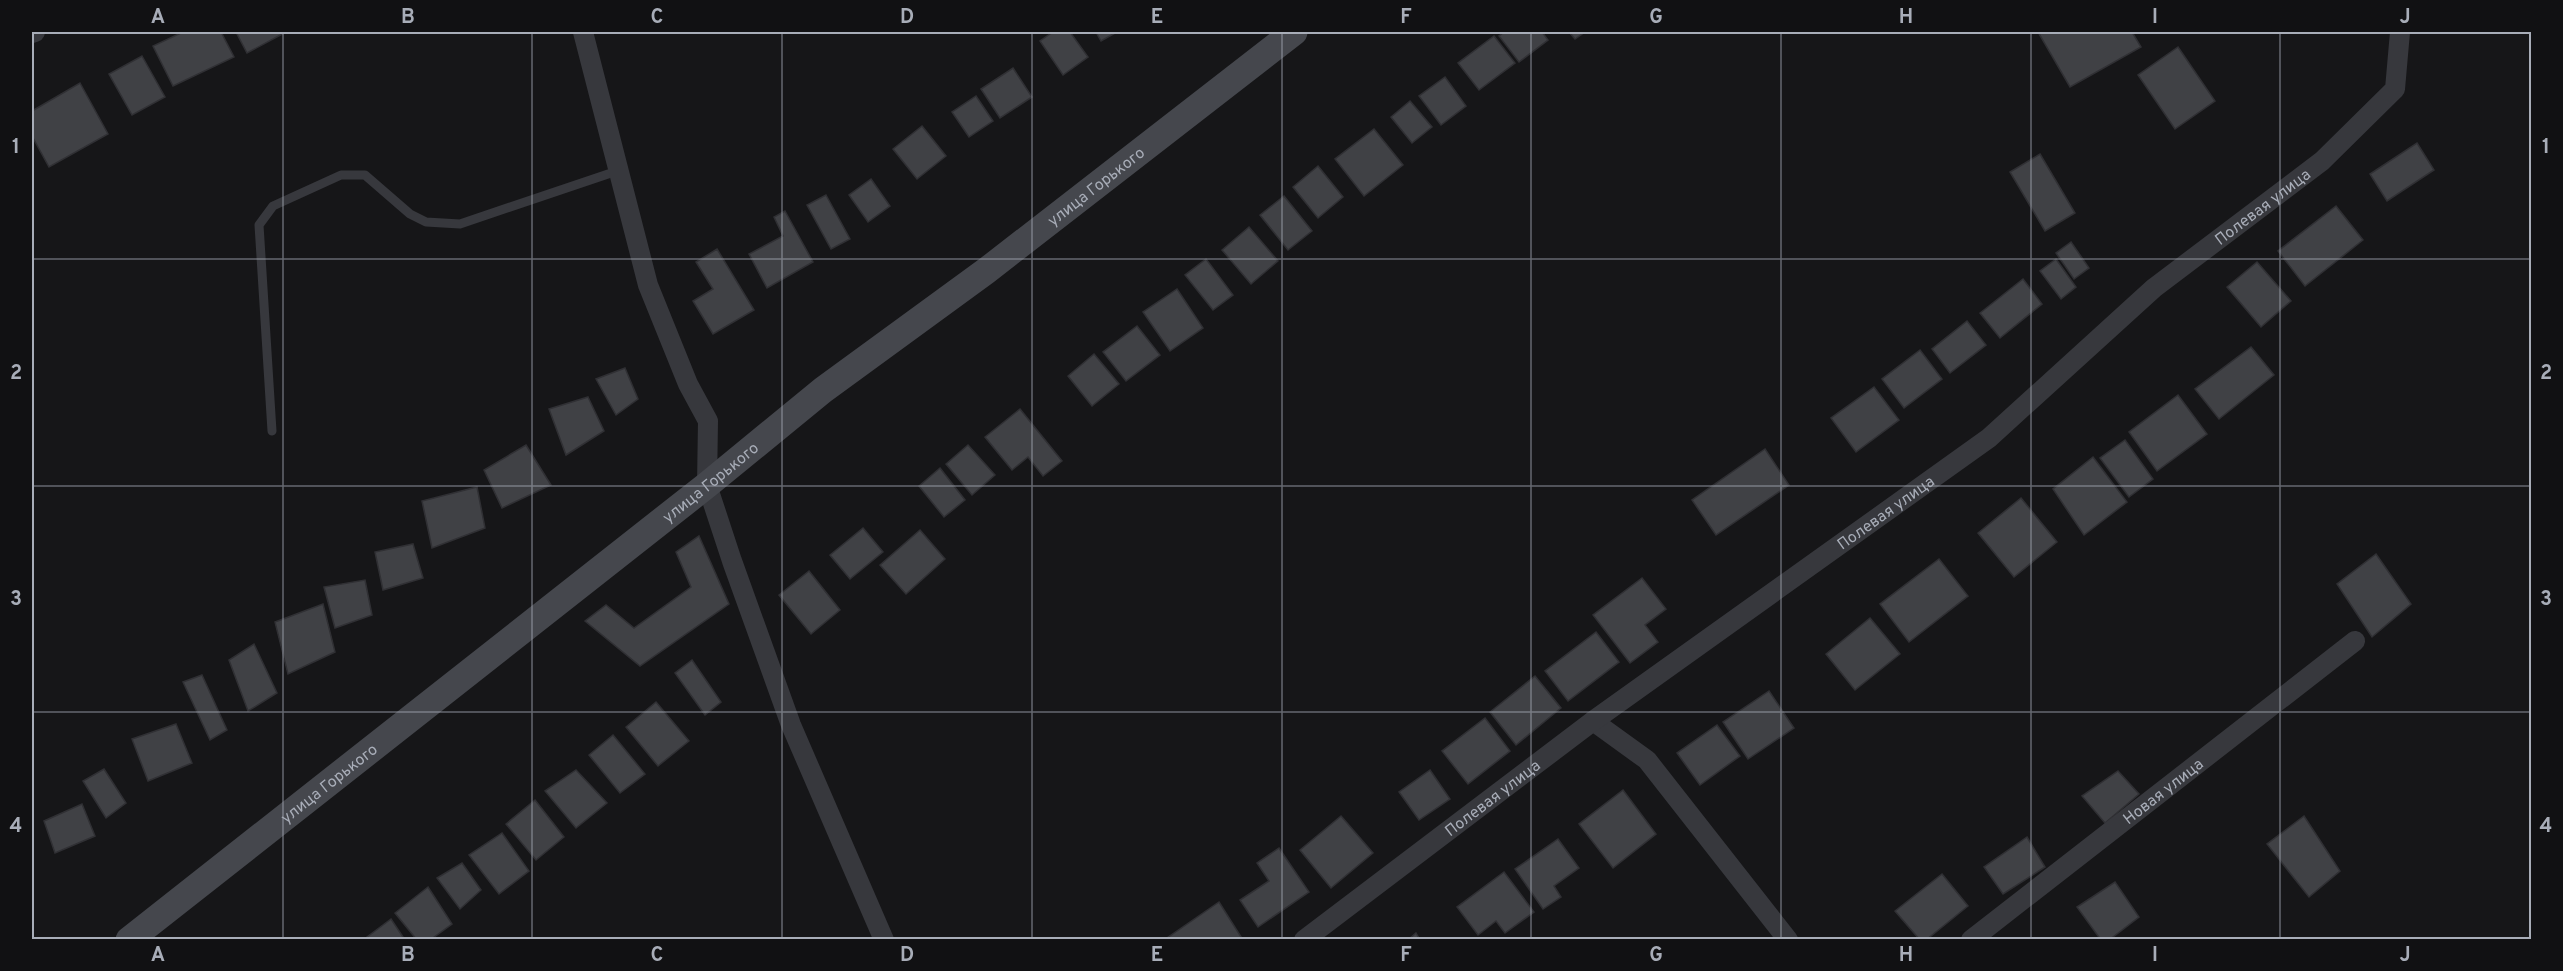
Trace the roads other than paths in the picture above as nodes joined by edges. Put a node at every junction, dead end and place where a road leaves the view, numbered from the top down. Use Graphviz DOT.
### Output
graph roads {
  1 [pos="583,32"];
  2 [pos="1294,32"];
  3 [pos="2400,32"];
  4 [pos="617,171"];
  5 [pos="272,431"];
  6 [pos="707,485"];
  7 [pos="2355,641"];
  8 [pos="1593,721"];
  9 [pos="129,939"];
  10 [pos="884,939"];
  11 [pos="1304,939"];
  12 [pos="1788,939"];
  13 [pos="1971,939"];
  1 -- 4 [label="street"];
  2 -- 6 [label="main road, улица Горького"];
  3 -- 8 [label="street, Полевая улица"];
  4 -- 5 [label="lane"];
  4 -- 6 [label="street"];
  6 -- 9 [label="main road, улица Горького"];
  6 -- 10 [label="street"];
  7 -- 13 [label="street, Новая улица"];
  8 -- 11 [label="street, Полевая улица"];
  8 -- 12 [label="street"];
}
